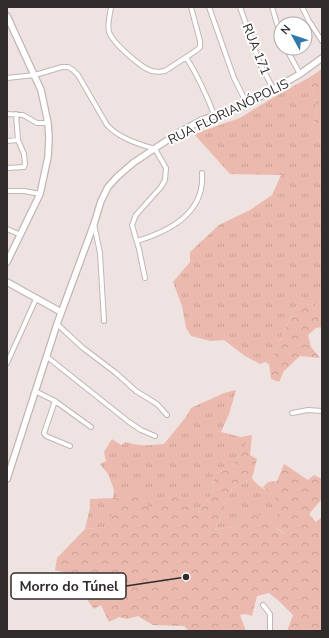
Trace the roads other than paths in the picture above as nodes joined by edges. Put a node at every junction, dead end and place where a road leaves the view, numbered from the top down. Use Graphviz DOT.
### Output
graph roads {
  1 [pos="111,7"];
  2 [pos="191,7"];
  3 [pos="209,7"];
  4 [pos="240,7"];
  5 [pos="302,7"];
  6 [pos="7,16"];
  7 [pos="322,41"];
  8 [pos="290,56"];
  9 [pos="186,57"];
  10 [pos="322,58"];
  11 [pos="300,74"];
  12 [pos="34,75"];
  13 [pos="7,78"];
  14 [pos="274,90"];
  15 [pos="247,104"];
  16 [pos="7,114"];
  17 [pos="16,114"];
  18 [pos="215,117"];
  19 [pos="48,123"];
  20 [pos="18,140"];
  21 [pos="7,141"];
  22 [pos="155,149"];
  23 [pos="7,168"];
  24 [pos="202,173"];
  25 [pos="7,191"];
  26 [pos="40,194"];
  27 [pos="94,224"];
  28 [pos="7,228"];
  29 [pos="21,235"];
  30 [pos="137,241"];
  31 [pos="7,262"];
  32 [pos="145,278"];
  33 [pos="7,282"];
  34 [pos="36,299"];
  35 [pos="61,312"];
  36 [pos="104,321"];
  37 [pos="57,324"];
  38 [pos="46,356"];
  39 [pos="7,363"];
  40 [pos="35,391"];
  41 [pos="55,401"];
  42 [pos="322,411"];
  43 [pos="292,413"];
  44 [pos="167,415"];
  45 [pos="91,427"];
  46 [pos="155,436"];
  47 [pos="70,446"];
  48 [pos="7,479"];
  49 [pos="263,605"];
  50 [pos="270,631"];
  1 -- 9 [label="street"];
  2 -- 9 [label="street"];
  3 -- 15 [label="street"];
  4 -- 14 [label="street, RUA 171"];
  5 -- 7 [label="street"];
  6 -- 12 [label="street"];
  8 -- 11 [label="street"];
  9 -- 18 [label="street"];
  10 -- 11 [label="street, RUA FLORIANÓPOLIS"];
  11 -- 14 [label="street, RUA FLORIANÓPOLIS"];
  12 -- 13 [label="street"];
  12 -- 19 [label="street"];
  12 -- 22 [label="street"];
  14 -- 15 [label="street, RUA FLORIANÓPOLIS"];
  15 -- 18 [label="street, RUA FLORIANÓPOLIS"];
  16 -- 17 [label="street"];
  17 -- 19 [label="street"];
  17 -- 20 [label="street"];
  18 -- 22 [label="street, RUA FLORIANÓPOLIS"];
  19 -- 26 [label="street"];
  20 -- 21 [label="street"];
  20 -- 23 [label="street"];
  22 -- 27 [label="street, RUA FLORIANÓPOLIS"];
  22 -- 30 [label="street"];
  24 -- 30 [label="street"];
  25 -- 26 [label="street"];
  26 -- 29 [label="street"];
  27 -- 35 [label="street, RUA FLORIANÓPOLIS"];
  27 -- 36 [label="street"];
  28 -- 29 [label="street"];
  29 -- 31 [label="street"];
  30 -- 32 [label="street"];
  33 -- 34 [label="street"];
  34 -- 35 [label="street"];
  34 -- 39 [label="street"];
  35 -- 37 [label="street, RUA FLORIANÓPOLIS"];
  37 -- 38 [label="street, RUA FLORIANÓPOLIS"];
  37 -- 44 [label="street"];
  38 -- 40 [label="street, RUA FLORIANÓPOLIS"];
  38 -- 46 [label="street"];
  40 -- 41 [label="street"];
  40 -- 48 [label="street, RUA FLORIANÓPOLIS"];
  41 -- 45 [label="street"];
  41 -- 47 [label="street"];
  42 -- 43 [label="street"];
  49 -- 50 [label="street"];
}
